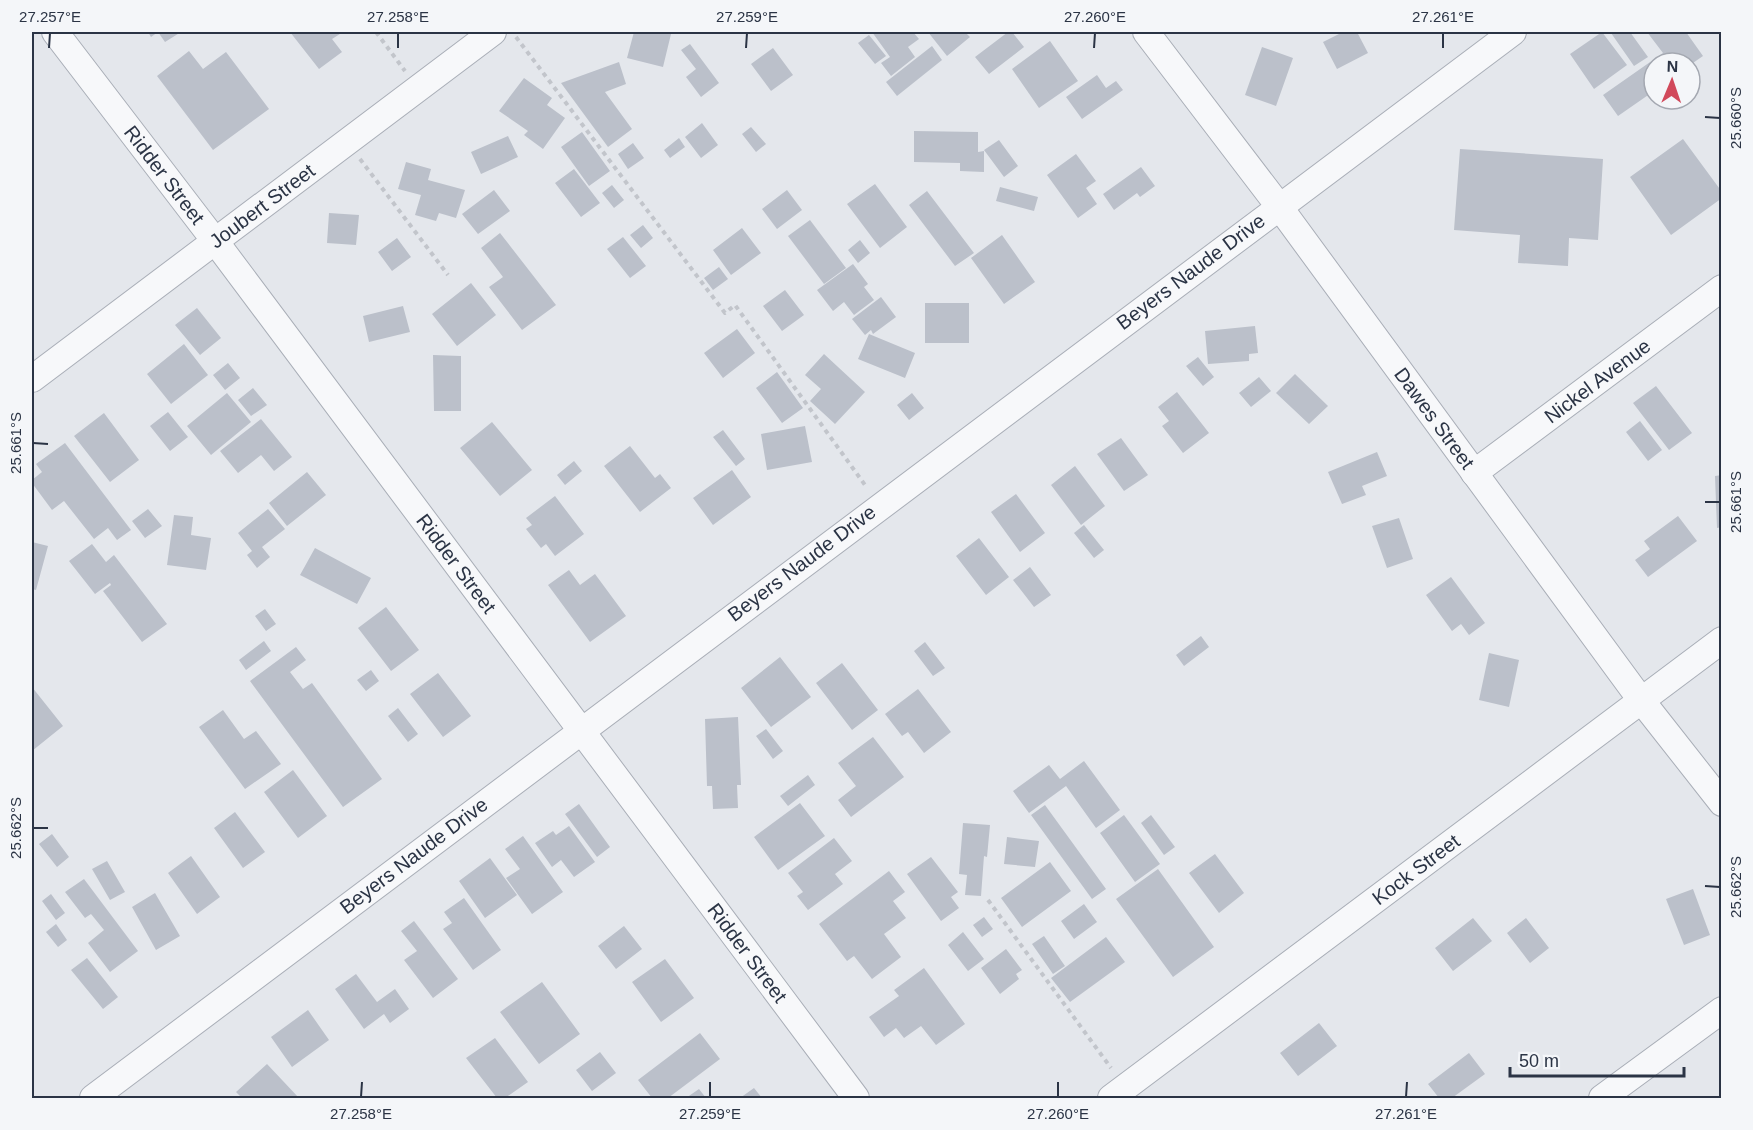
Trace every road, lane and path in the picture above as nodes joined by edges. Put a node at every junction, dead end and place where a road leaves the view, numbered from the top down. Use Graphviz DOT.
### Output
graph roads {
  1 [pos="55,32"];
  2 [pos="376,32"];
  3 [pos="493,32"];
  4 [pos="512,32"];
  5 [pos="1146,32"];
  6 [pos="1513,32"];
  7 [pos="418,88"];
  8 [pos="346,142"];
  9 [pos="1278,206"];
  10 [pos="215,241"];
  11 [pos="448,275"];
  12 [pos="1722,288"];
  13 [pos="32,379"];
  14 [pos="1474,473"];
  15 [pos="880,505"];
  16 [pos="1722,640"];
  17 [pos="1641,700"];
  18 [pos="581,729"];
  19 [pos="1722,803"];
  20 [pos="988,900"];
  21 [pos="1722,1010"];
  22 [pos="1118,1093"];
  23 [pos="93,1098"];
  24 [pos="856,1098"];
  25 [pos="1602,1098"];
  1 -- 10 [label="street, Ridder Street"];
  2 -- 7 [label="path"];
  3 -- 7 [label="street, Joubert Street"];
  4 -- 15 [label="path"];
  5 -- 9 [label="street, Dawes Street"];
  6 -- 9 [label="street, Beyers Naude Drive"];
  7 -- 8 [label="street, Joubert Street"];
  8 -- 10 [label="street, Joubert Street"];
  8 -- 11 [label="path"];
  9 -- 14 [label="street, Dawes Street"];
  9 -- 15 [label="street, Beyers Naude Drive"];
  10 -- 13 [label="street, Joubert Street"];
  10 -- 18 [label="street, Ridder Street"];
  12 -- 14 [label="street, Nickel Avenue"];
  14 -- 17 [label="street, Dawes Street"];
  15 -- 18 [label="street, Beyers Naude Drive"];
  16 -- 17 [label="street, Kock Street"];
  17 -- 19 [label="street, Dawes Street"];
  17 -- 22 [label="street, Kock Street"];
  18 -- 23 [label="street, Beyers Naude Drive"];
  18 -- 24 [label="street, Ridder Street"];
  20 -- 22 [label="path"];
  21 -- 25 [label="street"];
}
